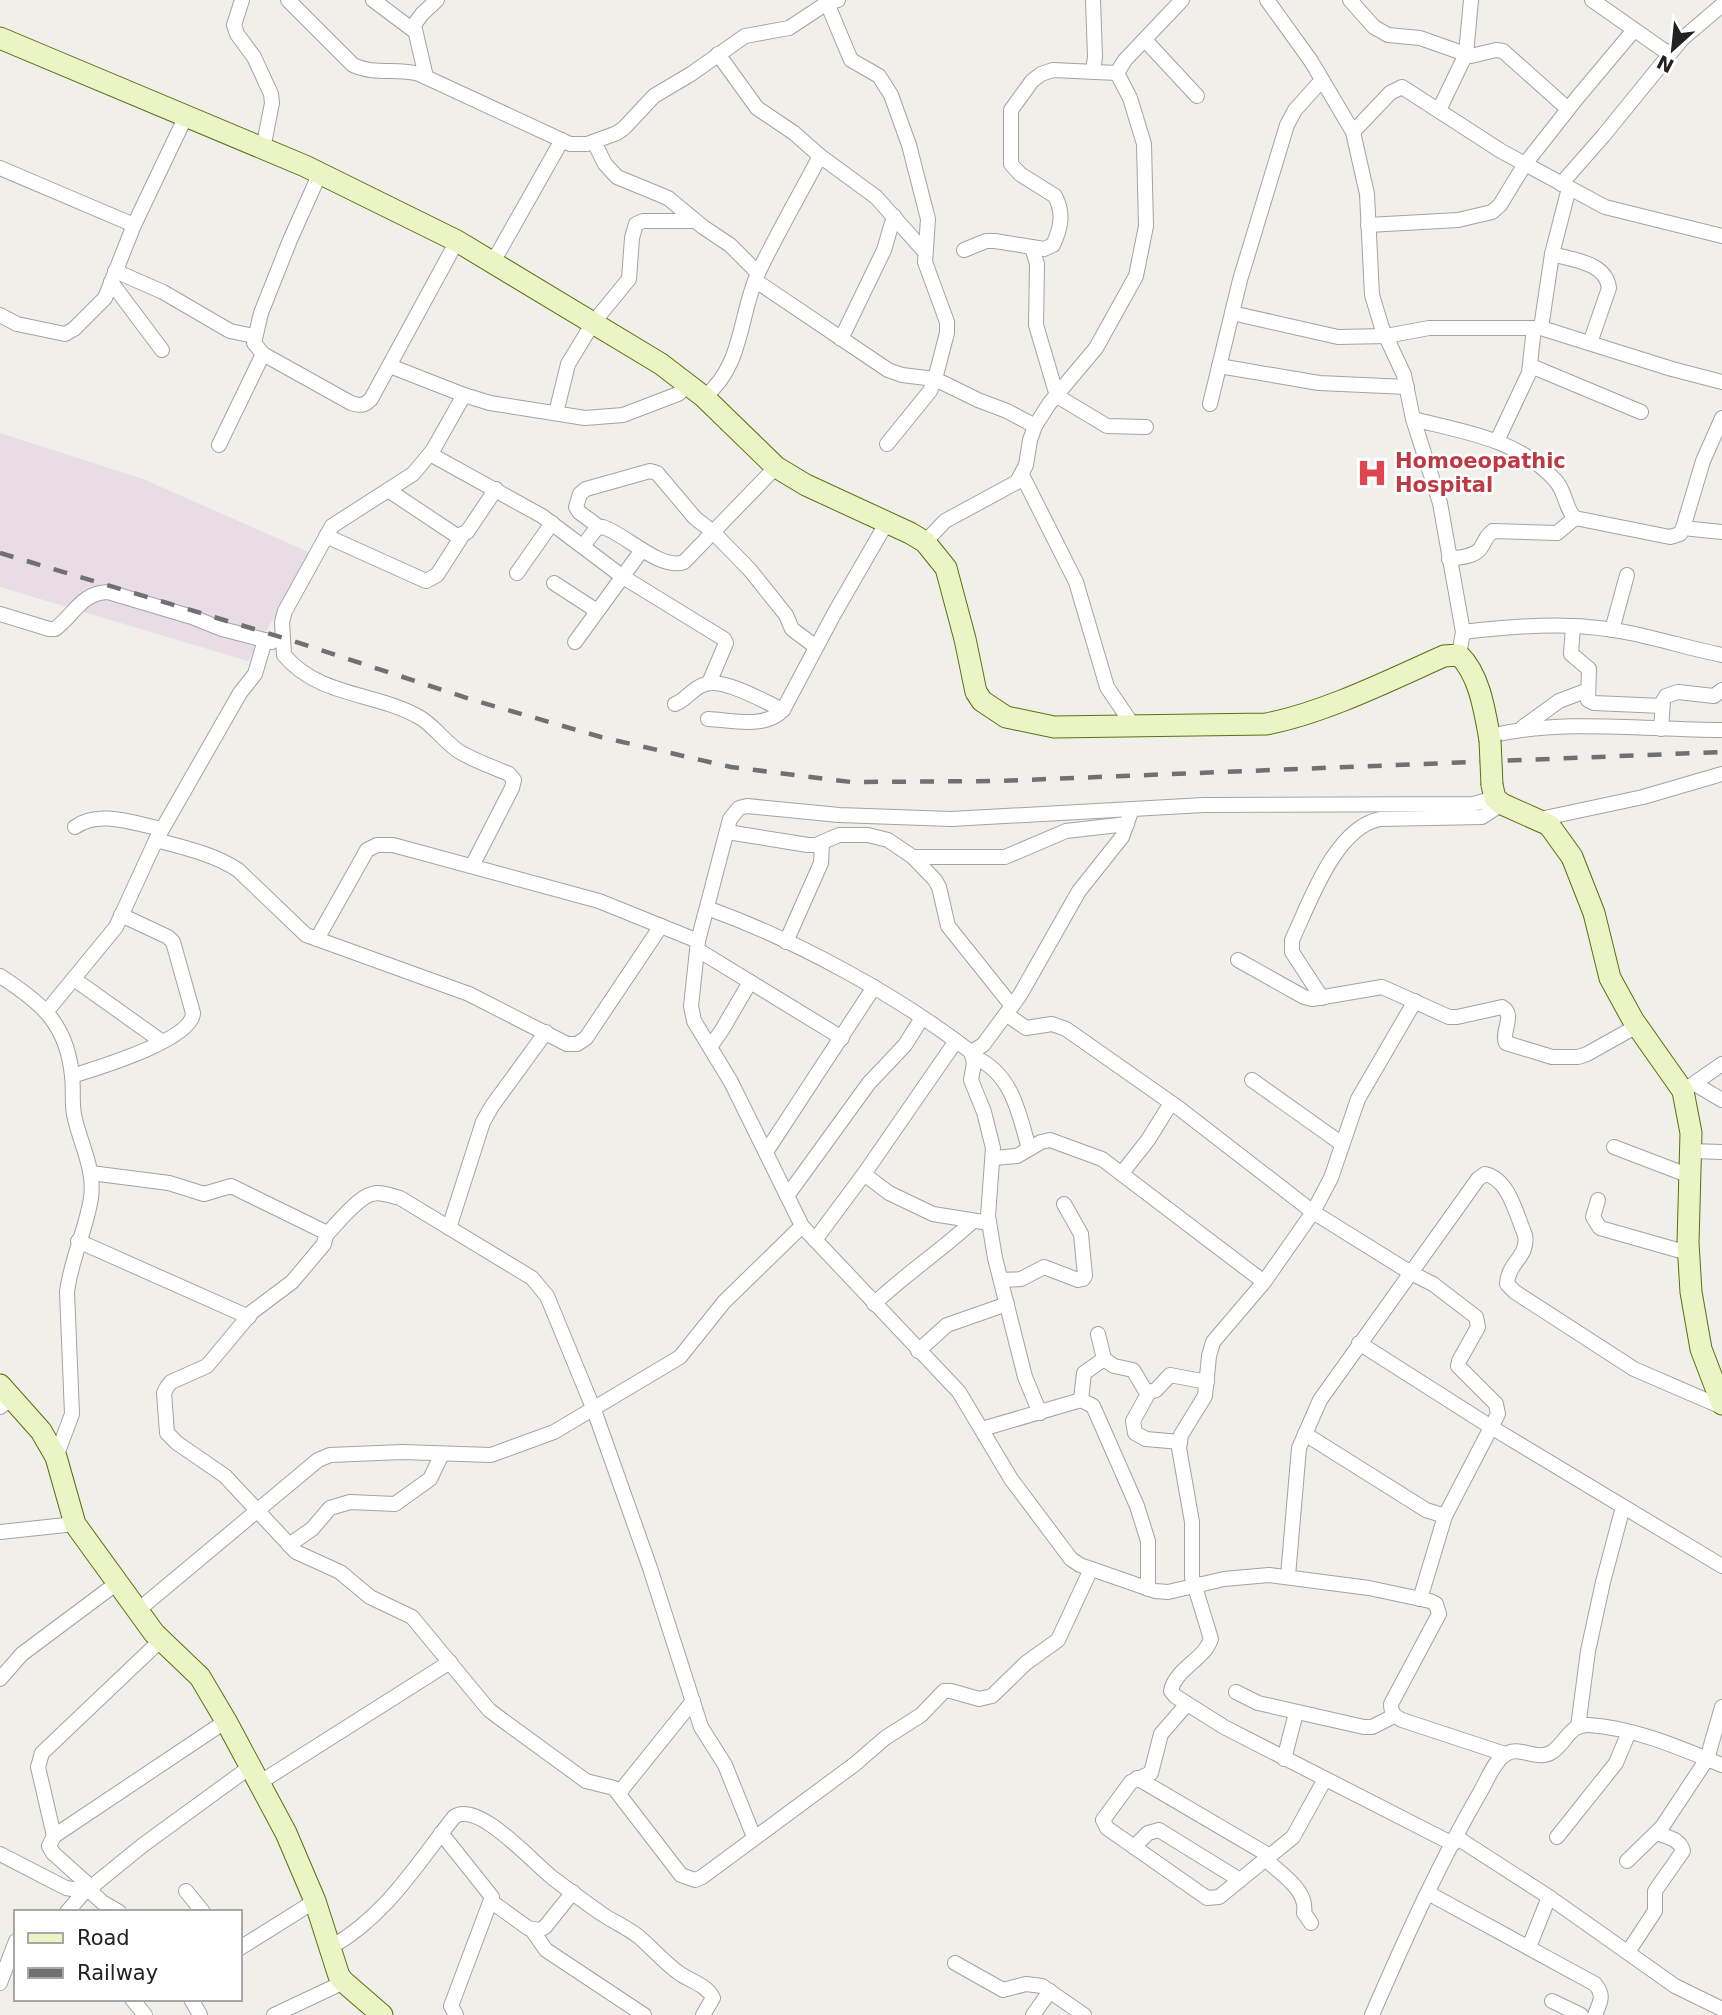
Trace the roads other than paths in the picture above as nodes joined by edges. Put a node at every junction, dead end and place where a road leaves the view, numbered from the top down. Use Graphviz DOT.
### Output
graph roads {
  1 [pos="242,0"];
  2 [pos="288,0"];
  3 [pos="373,0"];
  4 [pos="437,0"];
  5 [pos="1093,0"];
  6 [pos="1182,0"];
  7 [pos="1267,0"];
  8 [pos="1350,0"];
  9 [pos="1471,0"];
  10 [pos="1592,0"];
  11 [pos="833,2"];
  12 [pos="1722,5"];
  13 [pos="413,30"];
  14 [pos="1634,30"];
  15 [pos="0,38"];
  16 [pos="1145,40"];
  17 [pos="718,54"];
  18 [pos="1466,54"];
  19 [pos="1669,54"];
  20 [pos="1093,71"];
  21 [pos="1117,73"];
  22 [pos="426,77"];
  23 [pos="1322,80"];
  24 [pos="1197,96"];
  25 [pos="1568,109"];
  26 [pos="1439,110"];
  27 [pos="186,116"];
  28 [pos="1353,132"];
  29 [pos="562,141"];
  30 [pos="594,142"];
  31 [pos="263,149"];
  32 [pos="820,156"];
  33 [pos="1525,164"];
  34 [pos="0,169"];
  35 [pos="320,173"];
  36 [pos="1565,186"];
  37 [pos="894,216"];
  38 [pos="694,221"];
  39 [pos="134,225"];
  40 [pos="1368,225"];
  41 [pos="1722,236"];
  42 [pos="457,241"];
  43 [pos="1032,247"];
  44 [pos="964,250"];
  45 [pos="925,252"];
  46 [pos="1552,254"];
  47 [pos="493,262"];
  48 [pos="113,276"];
  49 [pos="757,277"];
  50 [pos="1232,313"];
  51 [pos="0,315"];
  52 [pos="593,323"];
  53 [pos="1537,328"];
  54 [pos="254,336"];
  55 [pos="1385,336"];
  56 [pos="841,339"];
  57 [pos="1590,343"];
  58 [pos="162,349"];
  59 [pos="263,354"];
  60 [pos="390,366"];
  61 [pos="1219,366"];
  62 [pos="1531,366"];
  63 [pos="935,379"];
  64 [pos="1722,382"];
  65 [pos="1407,387"];
  66 [pos="696,391"];
  67 [pos="464,395"];
  68 [pos="1057,396"];
  69 [pos="1210,404"];
  70 [pos="1641,412"];
  71 [pos="555,413"];
  72 [pos="1722,418"];
  73 [pos="1413,419"];
  74 [pos="1035,426"];
  75 [pos="1146,427"];
  76 [pos="1497,441"];
  77 [pos="887,444"];
  78 [pos="219,445"];
  79 [pos="430,454"];
  80 [pos="776,467"];
  81 [pos="1022,475"];
  82 [pos="496,489"];
  83 [pos="388,490"];
  84 [pos="1575,518"];
  85 [pos="887,522"];
  86 [pos="552,523"];
  87 [pos="599,527"];
  88 [pos="1683,528"];
  89 [pos="713,532"];
  90 [pos="1722,532"];
  91 [pos="326,536"];
  92 [pos="462,536"];
  93 [pos="925,542"];
  94 [pos="583,546"];
  95 [pos="642,550"];
  96 [pos="1449,559"];
  97 [pos="517,573"];
  98 [pos="1627,575"];
  99 [pos="623,577"];
  100 [pos="554,583"];
  101 [pos="597,611"];
  102 [pos="0,614"];
  103 [pos="1573,626"];
  104 [pos="1612,630"];
  105 [pos="1463,632"];
  106 [pos="265,640"];
  107 [pos="575,642"];
  108 [pos="284,645"];
  109 [pos="816,647"];
  110 [pos="1459,655"];
  111 [pos="1722,655"];
  112 [pos="709,683"];
  113 [pos="1588,690"];
  114 [pos="1722,690"];
  115 [pos="675,704"];
  116 [pos="1662,706"];
  117 [pos="783,709"];
  118 [pos="708,719"];
  119 [pos="1134,727"];
  120 [pos="1520,729"];
  121 [pos="1661,729"];
  122 [pos="1722,730"];
  123 [pos="1490,738"];
  124 [pos="1722,774"];
  125 [pos="1496,796"];
  126 [pos="1132,809"];
  127 [pos="1539,819"];
  128 [pos="1127,824"];
  129 [pos="75,827"];
  130 [pos="727,832"];
  131 [pos="159,834"];
  132 [pos="822,843"];
  133 [pos="913,856"];
  134 [pos="472,866"];
  135 [pos="707,908"];
  136 [pos="121,915"];
  137 [pos="661,926"];
  138 [pos="317,939"];
  139 [pos="786,942"];
  140 [pos="698,945"];
  141 [pos="1238,960"];
  142 [pos="0,976"];
  143 [pos="74,979"];
  144 [pos="750,982"];
  145 [pos="874,988"];
  146 [pos="1322,998"];
  147 [pos="1415,1001"];
  148 [pos="1009,1010"];
  149 [pos="47,1011"];
  150 [pos="922,1018"];
  151 [pos="1637,1026"];
  152 [pos="545,1032"];
  153 [pos="842,1038"];
  154 [pos="161,1041"];
  155 [pos="957,1041"];
  156 [pos="710,1046"];
  157 [pos="972,1054"];
  158 [pos="1722,1064"];
  159 [pos="72,1076"];
  160 [pos="1252,1080"];
  161 [pos="1689,1088"];
  162 [pos="1722,1100"];
  163 [pos="1171,1103"];
  164 [pos="1342,1143"];
  165 [pos="1614,1147"];
  166 [pos="1029,1149"];
  167 [pos="1691,1151"];
  168 [pos="766,1152"];
  169 [pos="1722,1152"];
  170 [pos="993,1158"];
  171 [pos="91,1173"];
  172 [pos="1122,1173"];
  173 [pos="864,1174"];
  174 [pos="1690,1176"];
  175 [pos="787,1196"];
  176 [pos="1598,1200"];
  177 [pos="1064,1204"];
  178 [pos="1313,1212"];
  179 [pos="973,1221"];
  180 [pos="989,1223"];
  181 [pos="802,1226"];
  182 [pos="449,1228"];
  183 [pos="326,1235"];
  184 [pos="815,1240"];
  185 [pos="78,1241"];
  186 [pos="1688,1253"];
  187 [pos="1410,1273"];
  188 [pos="1001,1280"];
  189 [pos="1264,1282"];
  190 [pos="874,1304"];
  191 [pos="1007,1304"];
  192 [pos="249,1317"];
  193 [pos="1098,1335"];
  194 [pos="1359,1343"];
  195 [pos="918,1351"];
  196 [pos="1104,1359"];
  197 [pos="1207,1382"];
  198 [pos="1149,1392"];
  199 [pos="4,1397"];
  200 [pos="1081,1400"];
  201 [pos="1722,1405"];
  202 [pos="594,1410"];
  203 [pos="1040,1413"];
  204 [pos="1491,1427"];
  205 [pos="982,1429"];
  206 [pos="1305,1434"];
  207 [pos="1180,1442"];
  208 [pos="442,1454"];
  209 [pos="55,1457"];
  210 [pos="1623,1507"];
  211 [pos="257,1510"];
  212 [pos="1445,1516"];
  213 [pos="75,1524"];
  214 [pos="0,1532"];
  215 [pos="289,1545"];
  216 [pos="1722,1566"];
  217 [pos="1091,1569"];
  218 [pos="1288,1576"];
  219 [pos="117,1583"];
  220 [pos="1195,1586"];
  221 [pos="1148,1589"];
  222 [pos="1420,1599"];
  223 [pos="137,1611"];
  224 [pos="161,1640"];
  225 [pos="450,1662"];
  226 [pos="0,1679"];
  227 [pos="1236,1692"];
  228 [pos="693,1701"];
  229 [pos="1187,1704"];
  230 [pos="1722,1707"];
  231 [pos="1296,1713"];
  232 [pos="1394,1716"];
  233 [pos="226,1721"];
  234 [pos="1578,1727"];
  235 [pos="1629,1732"];
  236 [pos="1505,1754"];
  237 [pos="1284,1759"];
  238 [pos="1707,1759"];
  239 [pos="1722,1765"];
  240 [pos="255,1775"];
  241 [pos="1137,1778"];
  242 [pos="1325,1779"];
  243 [pos="619,1793"];
  244 [pos="441,1833"];
  245 [pos="1657,1833"];
  246 [pos="54,1836"];
  247 [pos="754,1837"];
  248 [pos="1557,1837"];
  249 [pos="1455,1841"];
  250 [pos="1134,1847"];
  251 [pos="0,1854"];
  252 [pos="1268,1857"];
  253 [pos="1627,1861"];
  254 [pos="1240,1880"];
  255 [pos="89,1890"];
  256 [pos="186,1891"];
  257 [pos="573,1892"];
  258 [pos="1428,1893"];
  259 [pos="1549,1897"];
  260 [pos="315,1901"];
  261 [pos="492,1902"];
  262 [pos="68,1910"];
  263 [pos="116,1910"];
  264 [pos="201,1910"];
  265 [pos="1311,1923"];
  266 [pos="532,1930"];
  267 [pos="14,1946"];
  268 [pos="242,1947"];
  269 [pos="331,1947"];
  270 [pos="1529,1947"];
  271 [pos="1628,1952"];
  272 [pos="955,1963"];
  273 [pos="344,1982"];
  274 [pos="0,1983"];
  275 [pos="1050,1991"];
  276 [pos="134,2001"];
  277 [pos="1552,2001"];
  278 [pos="1722,2009"];
  279 [pos="145,2015"];
  280 [pos="274,2015"];
  281 [pos="382,2015"];
  282 [pos="456,2015"];
  283 [pos="644,2015"];
  284 [pos="703,2015"];
  285 [pos="1033,2015"];
  286 [pos="1084,2015"];
  287 [pos="1372,2015"];
  288 [pos="1581,2015"];
  289 [pos="1595,2015"];
  1 -- 31 [label="street"];
  2 -- 22 [label="street"];
  3 -- 13 [label="street"];
  4 -- 13 [label="street"];
  5 -- 20 [label="street"];
  6 -- 16 [label="street"];
  7 -- 23 [label="street"];
  8 -- 18 [label="street"];
  9 -- 18 [label="street"];
  10 -- 14 [label="street"];
  11 -- 17 [label="street"];
  11 -- 45 [label="street"];
  12 -- 19 [label="street"];
  13 -- 22 [label="street"];
  14 -- 19 [label="street"];
  14 -- 25 [label="street"];
  15 -- 27 [label="street"];
  16 -- 21 [label="street"];
  16 -- 24 [label="street"];
  17 -- 30 [label="street"];
  17 -- 32 [label="street"];
  18 -- 25 [label="street"];
  18 -- 26 [label="street"];
  19 -- 36 [label="street"];
  20 -- 21 [label="street"];
  20 -- 43 [label="street"];
  21 -- 68 [label="street"];
  22 -- 29 [label="street"];
  23 -- 28 [label="street"];
  23 -- 50 [label="street"];
  25 -- 33 [label="street"];
  26 -- 28 [label="street"];
  26 -- 33 [label="street"];
  27 -- 31 [label="street"];
  27 -- 39 [label="street"];
  28 -- 40 [label="street"];
  29 -- 30 [label="street"];
  29 -- 47 [label="street"];
  30 -- 38 [label="street"];
  31 -- 35 [label="street"];
  32 -- 37 [label="street"];
  32 -- 49 [label="street"];
  33 -- 36 [label="street"];
  33 -- 40 [label="street"];
  34 -- 39 [label="street"];
  35 -- 42 [label="street"];
  35 -- 54 [label="street"];
  36 -- 41 [label="street"];
  36 -- 46 [label="street"];
  37 -- 45 [label="street"];
  37 -- 56 [label="street"];
  38 -- 49 [label="street"];
  38 -- 52 [label="street"];
  39 -- 48 [label="street"];
  40 -- 55 [label="street"];
  42 -- 47 [label="street"];
  42 -- 60 [label="street"];
  43 -- 44 [label="street"];
  43 -- 68 [label="street"];
  45 -- 63 [label="street"];
  46 -- 53 [label="street"];
  46 -- 57 [label="street"];
  47 -- 52 [label="street"];
  48 -- 51 [label="street"];
  48 -- 54 [label="street"];
  48 -- 58 [label="street"];
  49 -- 56 [label="street"];
  49 -- 66 [label="street"];
  50 -- 55 [label="street"];
  50 -- 61 [label="street"];
  52 -- 66 [label="street"];
  52 -- 71 [label="street"];
  53 -- 55 [label="street"];
  53 -- 57 [label="street"];
  53 -- 62 [label="street"];
  54 -- 59 [label="street"];
  55 -- 65 [label="street"];
  56 -- 63 [label="street"];
  57 -- 64 [label="street"];
  59 -- 60 [label="street"];
  59 -- 78 [label="street"];
  60 -- 67 [label="street"];
  61 -- 65 [label="street"];
  61 -- 69 [label="street"];
  62 -- 70 [label="street"];
  62 -- 76 [label="street"];
  63 -- 74 [label="street"];
  63 -- 77 [label="street"];
  65 -- 73 [label="street"];
  66 -- 71 [label="street"];
  66 -- 80 [label="street"];
  67 -- 71 [label="street"];
  67 -- 79 [label="street"];
  68 -- 74 [label="street"];
  68 -- 75 [label="street"];
  72 -- 88 [label="street"];
  73 -- 76 [label="street"];
  73 -- 96 [label="street"];
  74 -- 81 [label="street"];
  76 -- 84 [label="street"];
  79 -- 82 [label="street"];
  79 -- 83 [label="street"];
  80 -- 85 [label="street"];
  80 -- 89 [label="street"];
  81 -- 93 [label="street"];
  81 -- 119 [label="street"];
  82 -- 86 [label="street"];
  82 -- 92 [label="street"];
  83 -- 91 [label="street"];
  83 -- 92 [label="street"];
  84 -- 88 [label="street"];
  84 -- 96 [label="street"];
  85 -- 93 [label="street"];
  85 -- 109 [label="street"];
  86 -- 94 [label="street"];
  86 -- 97 [label="street"];
  87 -- 89 [label="street"];
  87 -- 94 [label="street"];
  87 -- 95 [label="street"];
  88 -- 90 [label="street"];
  89 -- 95 [label="street"];
  89 -- 109 [label="street"];
  91 -- 92 [label="street"];
  91 -- 108 [label="street"];
  93 -- 119 [label="street"];
  94 -- 99 [label="street"];
  95 -- 99 [label="street"];
  96 -- 105 [label="street"];
  98 -- 104 [label="street"];
  99 -- 101 [label="street"];
  99 -- 112 [label="street"];
  100 -- 101 [label="street"];
  101 -- 107 [label="street"];
  102 -- 106 [label="street"];
  103 -- 104 [label="street"];
  103 -- 105 [label="street"];
  103 -- 113 [label="street"];
  104 -- 111 [label="street"];
  105 -- 110 [label="street"];
  106 -- 108 [label="street"];
  106 -- 131 [label="street"];
  108 -- 134 [label="street"];
  109 -- 117 [label="street"];
  110 -- 119 [label="street"];
  110 -- 123 [label="street"];
  112 -- 115 [label="street"];
  112 -- 117 [label="street"];
  113 -- 116 [label="street"];
  113 -- 120 [label="street"];
  114 -- 116 [label="street"];
  116 -- 121 [label="street"];
  117 -- 118 [label="street"];
  120 -- 121 [label="street"];
  120 -- 123 [label="street"];
  121 -- 122 [label="street"];
  123 -- 125 [label="street, bridge"];
  124 -- 127 [label="street"];
  125 -- 126 [label="street"];
  125 -- 127 [label="street"];
  125 -- 146 [label="street"];
  126 -- 128 [label="street"];
  126 -- 130 [label="street"];
  127 -- 151 [label="street"];
  128 -- 133 [label="street"];
  128 -- 148 [label="street"];
  129 -- 131 [label="street"];
  130 -- 132 [label="street"];
  130 -- 135 [label="street"];
  131 -- 136 [label="street"];
  131 -- 138 [label="street"];
  132 -- 133 [label="street"];
  132 -- 139 [label="street"];
  133 -- 148 [label="street"];
  134 -- 137 [label="street"];
  134 -- 138 [label="street"];
  135 -- 139 [label="street"];
  135 -- 140 [label="street"];
  136 -- 143 [label="street"];
  136 -- 154 [label="street"];
  137 -- 140 [label="street"];
  137 -- 152 [label="street"];
  138 -- 152 [label="street"];
  139 -- 145 [label="street"];
  140 -- 144 [label="street"];
  140 -- 156 [label="street"];
  141 -- 146 [label="street"];
  142 -- 149 [label="street"];
  143 -- 149 [label="street"];
  143 -- 154 [label="street"];
  144 -- 153 [label="street"];
  144 -- 156 [label="street"];
  145 -- 150 [label="street"];
  145 -- 153 [label="street"];
  146 -- 147 [label="street"];
  147 -- 151 [label="street"];
  147 -- 164 [label="street"];
  148 -- 157 [label="street"];
  148 -- 163 [label="street"];
  149 -- 159 [label="street"];
  150 -- 155 [label="street"];
  150 -- 175 [label="street"];
  151 -- 161 [label="street"];
  152 -- 182 [label="street"];
  153 -- 168 [label="street"];
  154 -- 159 [label="street"];
  155 -- 157 [label="street"];
  155 -- 173 [label="street"];
  156 -- 168 [label="street"];
  157 -- 166 [label="street"];
  157 -- 170 [label="street"];
  158 -- 161 [label="street"];
  159 -- 171 [label="street"];
  160 -- 164 [label="street"];
  161 -- 162 [label="street"];
  161 -- 167 [label="street"];
  163 -- 172 [label="street"];
  163 -- 178 [label="street"];
  164 -- 178 [label="street"];
  165 -- 174 [label="street"];
  166 -- 170 [label="street"];
  166 -- 172 [label="street"];
  167 -- 169 [label="street"];
  167 -- 174 [label="street"];
  168 -- 175 [label="street"];
  170 -- 180 [label="street"];
  171 -- 183 [label="street"];
  171 -- 185 [label="street"];
  172 -- 189 [label="street"];
  173 -- 179 [label="street"];
  173 -- 184 [label="street"];
  174 -- 186 [label="street"];
  175 -- 181 [label="street"];
  176 -- 186 [label="street"];
  177 -- 188 [label="street"];
  178 -- 187 [label="street"];
  178 -- 189 [label="street"];
  179 -- 180 [label="street"];
  179 -- 190 [label="street"];
  180 -- 188 [label="street"];
  181 -- 184 [label="street"];
  181 -- 202 [label="street"];
  182 -- 183 [label="street"];
  182 -- 202 [label="street"];
  183 -- 192 [label="street"];
  184 -- 190 [label="street"];
  185 -- 192 [label="street"];
  185 -- 209 [label="street"];
  186 -- 201 [label="street"];
  187 -- 194 [label="street"];
  187 -- 201 [label="street"];
  187 -- 204 [label="street"];
  188 -- 191 [label="street"];
  189 -- 197 [label="street"];
  190 -- 195 [label="street"];
  191 -- 195 [label="street"];
  191 -- 203 [label="street"];
  192 -- 211 [label="street"];
  193 -- 196 [label="street"];
  194 -- 204 [label="street"];
  194 -- 206 [label="street"];
  195 -- 205 [label="street"];
  196 -- 198 [label="street"];
  196 -- 200 [label="street"];
  197 -- 198 [label="street"];
  197 -- 207 [label="street"];
  198 -- 207 [label="street"];
  199 -- 209 [label="street"];
  200 -- 203 [label="street"];
  200 -- 221 [label="street"];
  202 -- 208 [label="street"];
  202 -- 228 [label="street"];
  203 -- 205 [label="street"];
  204 -- 210 [label="street"];
  204 -- 212 [label="street"];
  205 -- 217 [label="street"];
  206 -- 212 [label="street"];
  206 -- 218 [label="street"];
  207 -- 220 [label="street"];
  208 -- 211 [label="street"];
  208 -- 215 [label="street"];
  209 -- 213 [label="street"];
  210 -- 216 [label="street"];
  210 -- 234 [label="street"];
  211 -- 215 [label="street"];
  211 -- 223 [label="street"];
  212 -- 222 [label="street"];
  213 -- 214 [label="street"];
  213 -- 219 [label="street"];
  215 -- 225 [label="street"];
  217 -- 221 [label="street"];
  217 -- 247 [label="street"];
  218 -- 220 [label="street"];
  218 -- 222 [label="street"];
  219 -- 223 [label="street"];
  219 -- 226 [label="street"];
  220 -- 221 [label="street"];
  220 -- 229 [label="street"];
  222 -- 232 [label="street"];
  223 -- 224 [label="street"];
  224 -- 233 [label="street"];
  224 -- 246 [label="street"];
  225 -- 240 [label="street"];
  225 -- 243 [label="street"];
  227 -- 231 [label="street"];
  228 -- 243 [label="street"];
  228 -- 247 [label="street"];
  229 -- 237 [label="street"];
  229 -- 241 [label="street"];
  230 -- 238 [label="street"];
  231 -- 232 [label="street"];
  231 -- 237 [label="street"];
  232 -- 236 [label="street"];
  233 -- 240 [label="street"];
  233 -- 246 [label="street"];
  234 -- 235 [label="street"];
  234 -- 236 [label="street"];
  235 -- 238 [label="street"];
  235 -- 248 [label="street"];
  236 -- 249 [label="street"];
  237 -- 242 [label="street"];
  238 -- 239 [label="street"];
  238 -- 245 [label="street"];
  240 -- 255 [label="street"];
  240 -- 260 [label="street"];
  241 -- 250 [label="street"];
  241 -- 252 [label="street"];
  242 -- 249 [label="street"];
  242 -- 252 [label="street"];
  243 -- 247 [label="street"];
  244 -- 257 [label="street"];
  244 -- 261 [label="street"];
  244 -- 269 [label="street"];
  245 -- 253 [label="street"];
  245 -- 271 [label="street"];
  246 -- 255 [label="street"];
  249 -- 258 [label="street"];
  249 -- 259 [label="street"];
  250 -- 254 [label="street"];
  250 -- 254 [label="street"];
  251 -- 255 [label="street"];
  252 -- 254 [label="street"];
  252 -- 265 [label="street"];
  255 -- 262 [label="street"];
  255 -- 263 [label="street"];
  256 -- 264 [label="street"];
  257 -- 266 [label="street"];
  257 -- 284 [label="street"];
  258 -- 270 [label="street"];
  258 -- 287 [label="street"];
  259 -- 270 [label="street"];
  259 -- 271 [label="street"];
  260 -- 268 [label="street"];
  260 -- 269 [label="street"];
  261 -- 266 [label="street"];
  261 -- 282 [label="street"];
  266 -- 283 [label="street"];
  267 -- 274 [label="street"];
  269 -- 273 [label="street"];
  270 -- 289 [label="street"];
  271 -- 278 [label="street"];
  272 -- 275 [label="street"];
  273 -- 280 [label="street"];
  273 -- 281 [label="street"];
  275 -- 285 [label="street"];
  275 -- 286 [label="street"];
  276 -- 279 [label="street"];
  277 -- 288 [label="street"];
}
